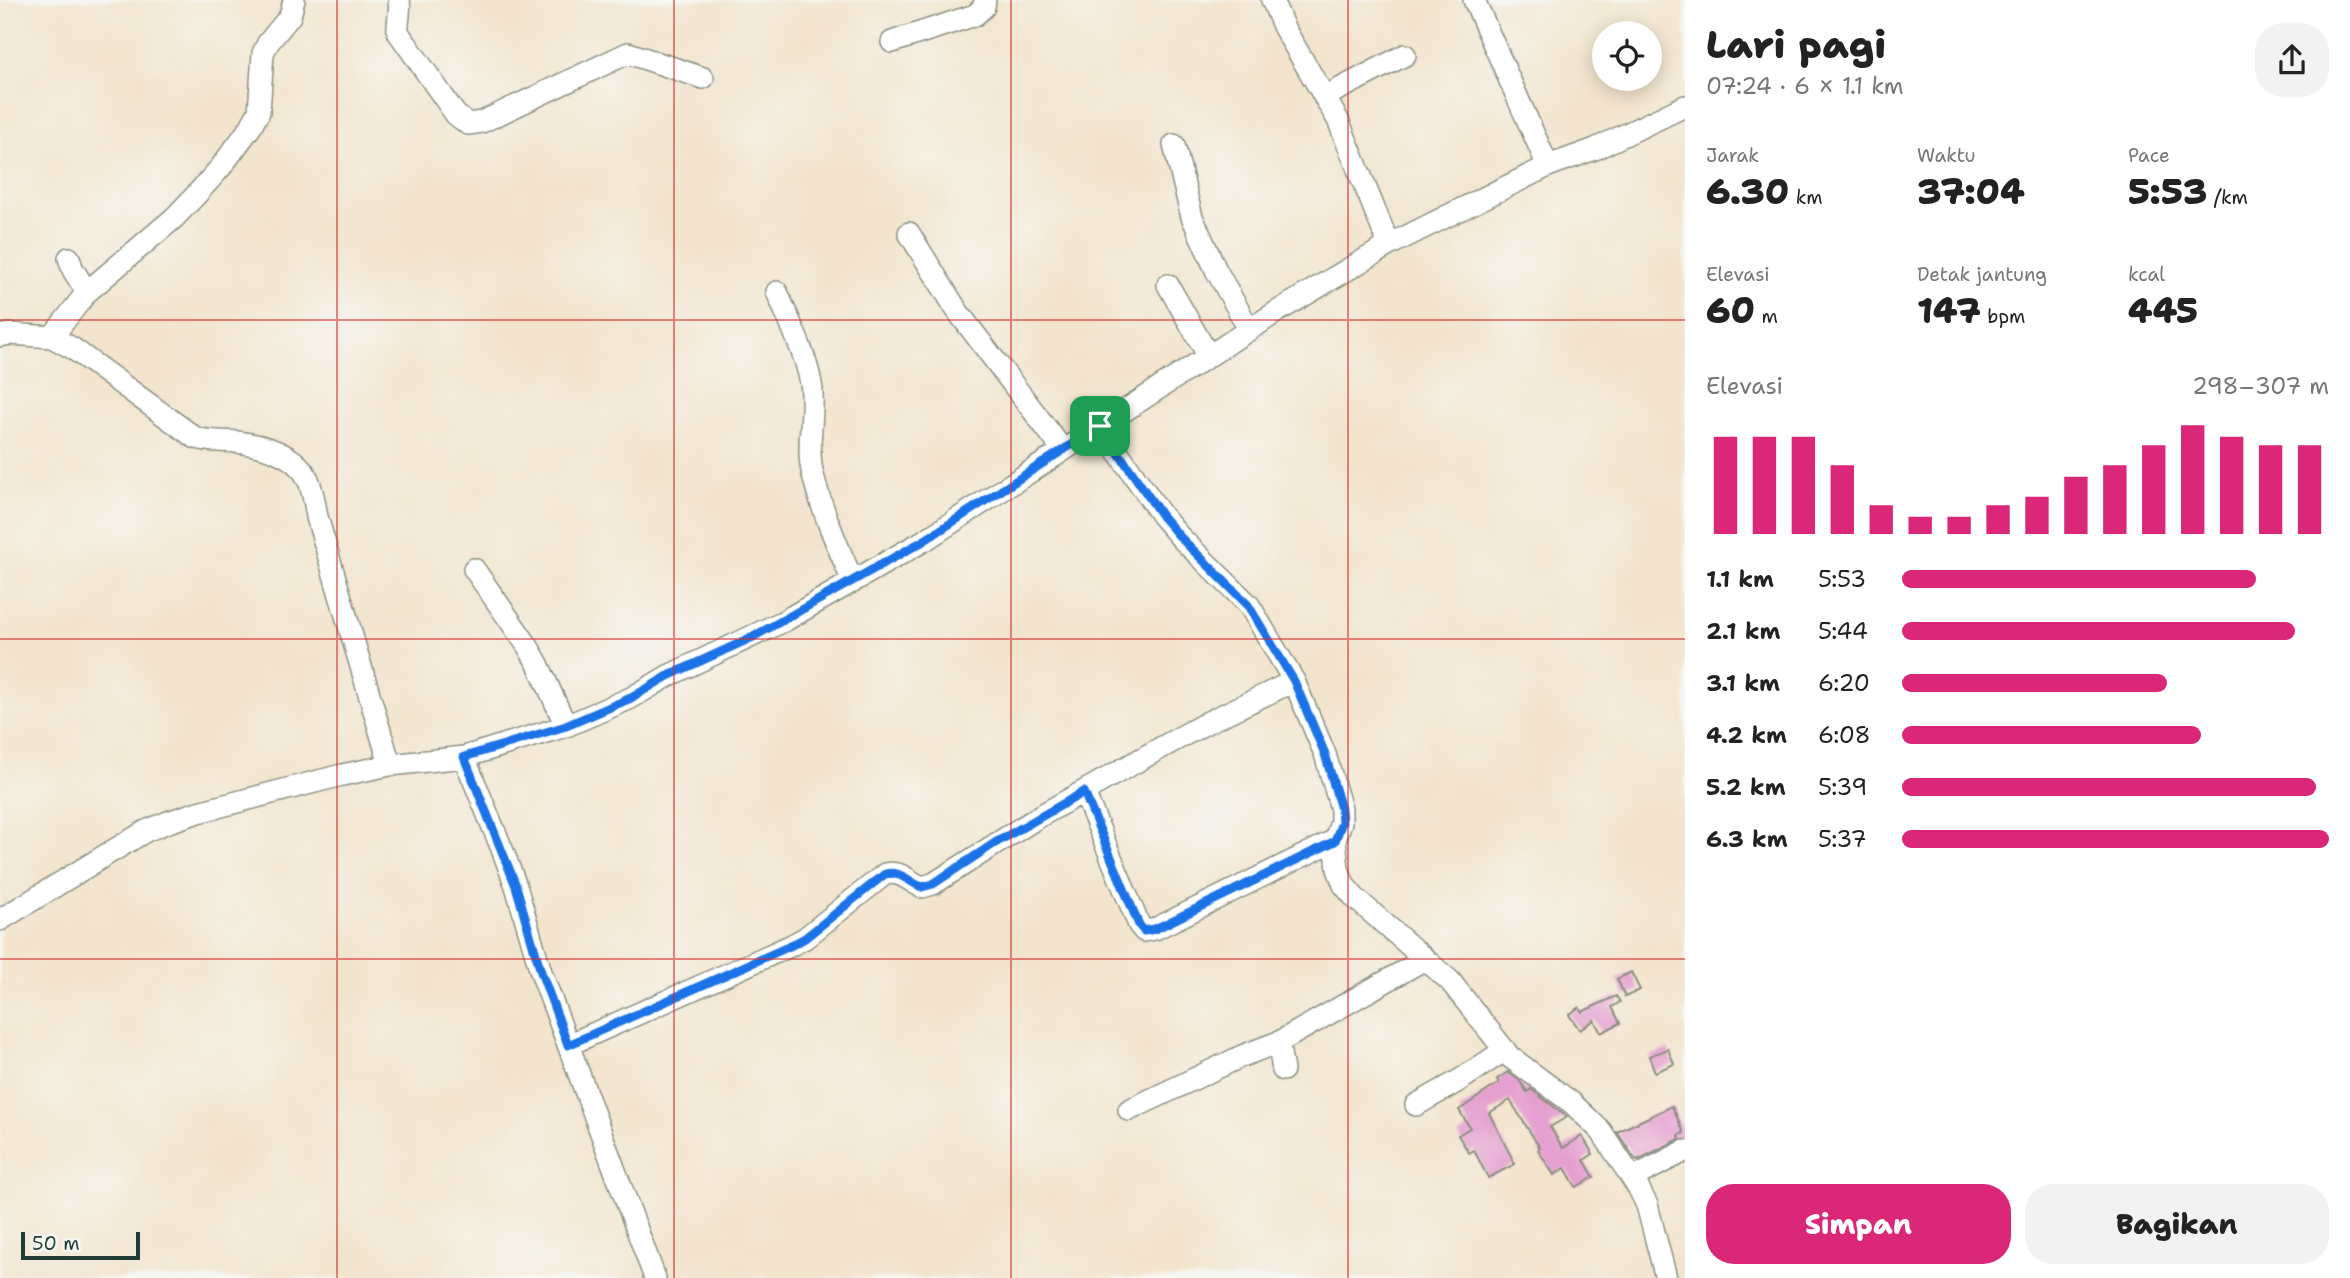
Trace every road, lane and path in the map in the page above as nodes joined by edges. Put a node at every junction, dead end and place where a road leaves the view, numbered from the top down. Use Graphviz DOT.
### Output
graph roads {
  1 [pos="294,0"];
  2 [pos="400,0"];
  3 [pos="985,0"];
  4 [pos="1272,0"];
  5 [pos="1474,0"];
  6 [pos="892,42"];
  7 [pos="1405,55"];
  8 [pos="703,78"];
  9 [pos="1324,97"];
  10 [pos="1685,106"];
  11 [pos="1174,145"];
  12 [pos="1548,166"];
  13 [pos="909,233"];
  14 [pos="1389,245"];
  15 [pos="69,258"];
  16 [pos="1168,285"];
  17 [pos="86,292"];
  18 [pos="777,292"];
  19 [pos="1249,329"];
  20 [pos="0,336"];
  21 [pos="52,337"];
  22 [pos="1208,355"];
  23 [pos="1100,426"];
  24 [pos="1063,450"];
  25 [pos="474,569"];
  26 [pos="853,582"];
  27 [pos="1294,681"];
  28 [pos="566,726"];
  29 [pos="464,757"];
  30 [pos="390,765"];
  31 [pos="1084,792"];
  32 [pos="1335,841"];
  33 [pos="0,920"];
  34 [pos="1425,959"];
  35 [pos="1281,1041"];
  36 [pos="568,1045"];
  37 [pos="1505,1050"];
  38 [pos="1283,1070"];
  39 [pos="1416,1105"];
  40 [pos="1129,1110"];
  41 [pos="1685,1151"];
  42 [pos="1632,1178"];
  43 [pos="655,1278"];
  44 [pos="1666,1278"];
  1 -- 17 [label="street"];
  2 -- 8 [label="street"];
  3 -- 6 [label="street"];
  4 -- 9 [label="street"];
  5 -- 12 [label="street"];
  7 -- 9 [label="street"];
  9 -- 14 [label="street"];
  10 -- 12 [label="street"];
  11 -- 19 [label="street"];
  12 -- 14 [label="street"];
  13 -- 24 [label="street"];
  14 -- 19 [label="street"];
  15 -- 17 [label="street"];
  16 -- 22 [label="street"];
  17 -- 21 [label="street"];
  18 -- 26 [label="street"];
  19 -- 22 [label="street"];
  20 -- 21 [label="street"];
  21 -- 30 [label="street"];
  22 -- 23 [label="street"];
  23 -- 24 [label="street"];
  23 -- 27 [label="street"];
  24 -- 26 [label="street"];
  25 -- 28 [label="street"];
  26 -- 28 [label="street"];
  27 -- 31 [label="street"];
  27 -- 32 [label="street"];
  28 -- 29 [label="street"];
  29 -- 30 [label="street"];
  29 -- 36 [label="street"];
  30 -- 33 [label="street"];
  31 -- 32 [label="street"];
  31 -- 36 [label="street"];
  32 -- 34 [label="street"];
  34 -- 35 [label="street"];
  34 -- 37 [label="street"];
  35 -- 38 [label="street"];
  35 -- 40 [label="street"];
  36 -- 43 [label="street"];
  37 -- 39 [label="street"];
  37 -- 42 [label="street"];
  41 -- 42 [label="street"];
  42 -- 44 [label="street"];
}
